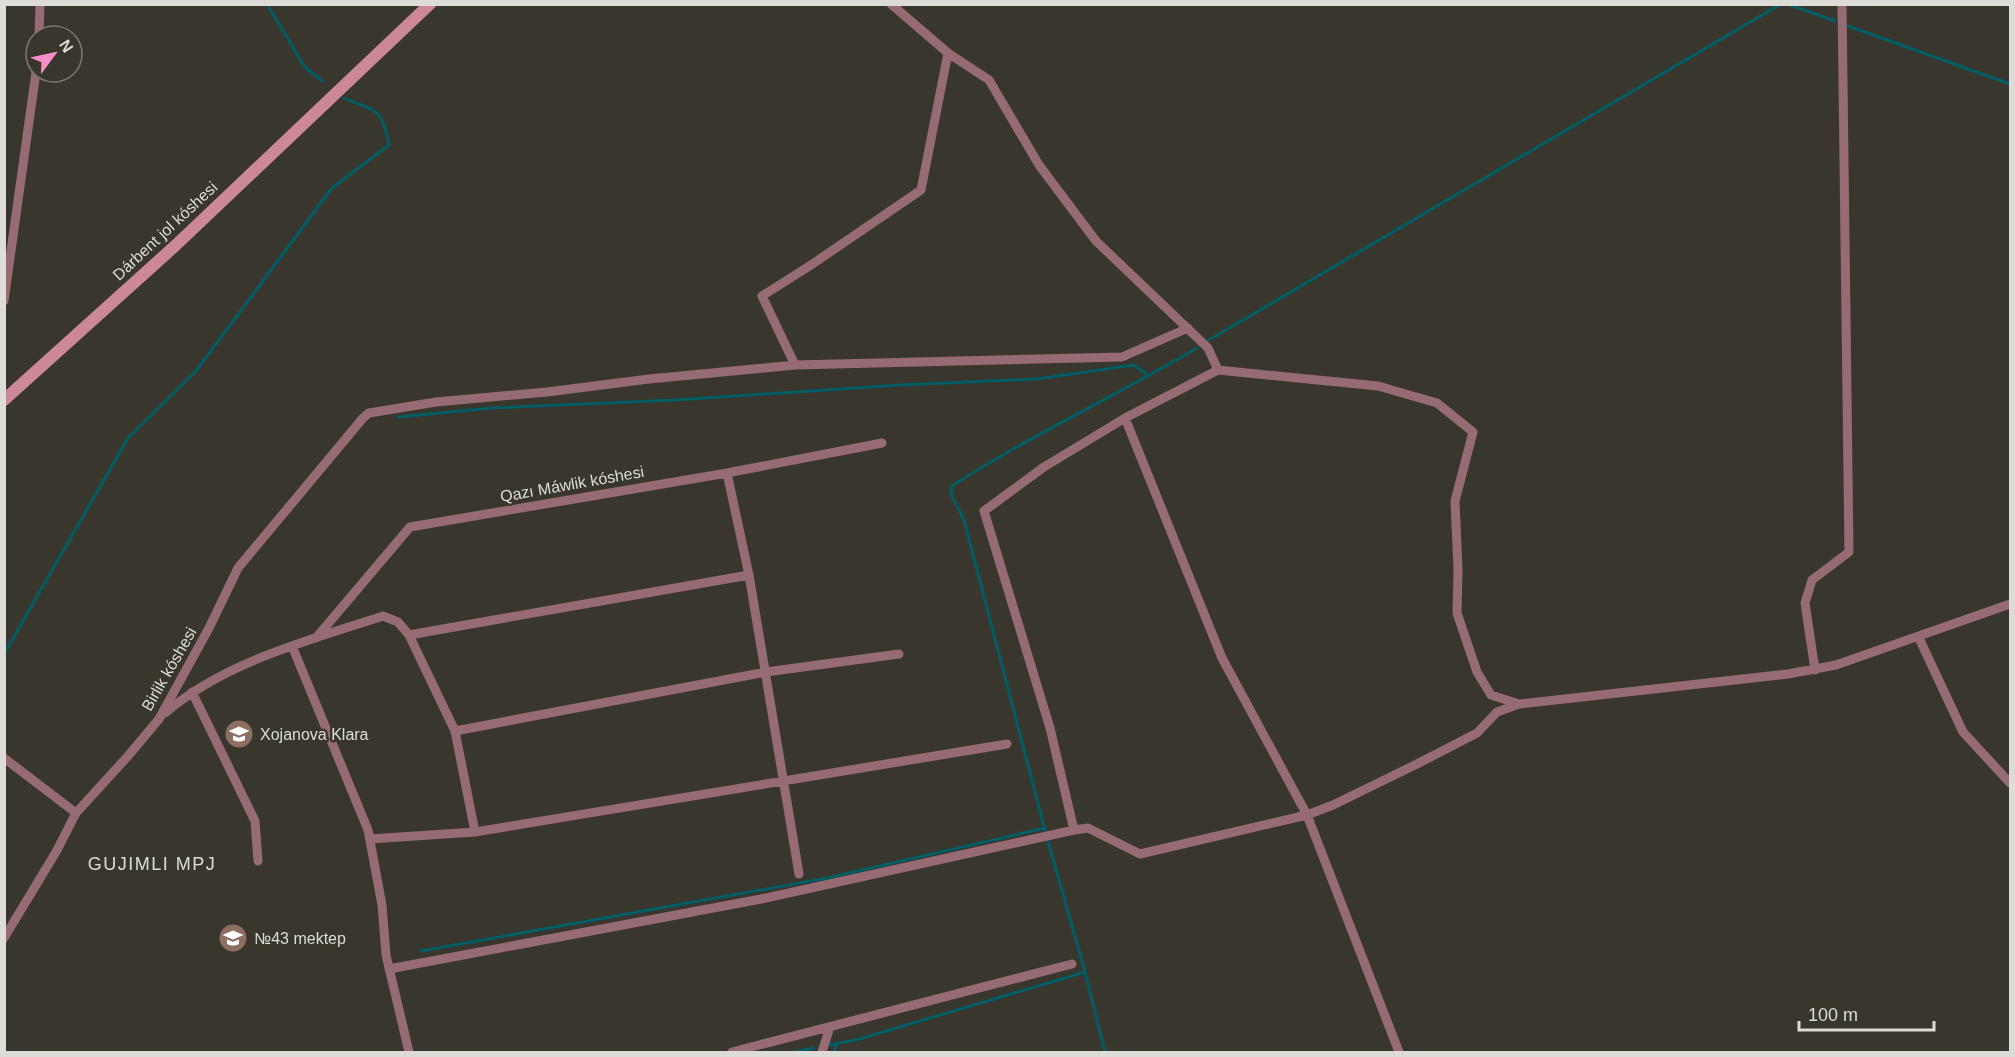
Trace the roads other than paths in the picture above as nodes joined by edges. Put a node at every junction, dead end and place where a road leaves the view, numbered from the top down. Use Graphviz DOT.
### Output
graph roads {
  1 [pos="40,4"];
  2 [pos="430,4"];
  3 [pos="891,4"];
  4 [pos="1842,4"];
  5 [pos="39,24"];
  6 [pos="948,52"];
  7 [pos="34,84"];
  8 [pos="4,301"];
  9 [pos="1188,328"];
  10 [pos="795,365"];
  11 [pos="1218,370"];
  12 [pos="4,400"];
  13 [pos="1125,418"];
  14 [pos="882,443"];
  15 [pos="727,473"];
  16 [pos="749,575"];
  17 [pos="2010,604"];
  18 [pos="409,635"];
  19 [pos="1918,636"];
  20 [pos="316,639"];
  21 [pos="292,646"];
  22 [pos="899,654"];
  23 [pos="1815,670"];
  24 [pos="766,672"];
  25 [pos="192,692"];
  26 [pos="1519,704"];
  27 [pos="159,719"];
  28 [pos="455,731"];
  29 [pos="1007,744"];
  30 [pos="4,758"];
  31 [pos="784,780"];
  32 [pos="2010,783"];
  33 [pos="76,813"];
  34 [pos="1307,815"];
  35 [pos="1074,830"];
  36 [pos="476,832"];
  37 [pos="370,839"];
  38 [pos="258,861"];
  39 [pos="799,874"];
  40 [pos="4,938"];
  41 [pos="1071,964"];
  42 [pos="389,969"];
  43 [pos="830,1027"];
  44 [pos="409,1053"];
  45 [pos="732,1053"];
  46 [pos="822,1053"];
  47 [pos="1399,1053"];
  1 -- 5 [label="street"];
  2 -- 12 [label="main road, Dárbent jol kóshesi"];
  3 -- 6 [label="street"];
  4 -- 23 [label="street"];
  6 -- 9 [label="street"];
  6 -- 10 [label="street"];
  7 -- 8 [label="street"];
  9 -- 10 [label="street"];
  9 -- 11 [label="street"];
  10 -- 27 [label="street, Birlik kóshesi"];
  11 -- 13 [label="street"];
  11 -- 26 [label="street"];
  13 -- 34 [label="street"];
  13 -- 35 [label="street"];
  14 -- 15 [label="street, Qazı Máwlik kóshesi"];
  15 -- 16 [label="street"];
  15 -- 20 [label="street, Qazı Máwlik kóshesi"];
  16 -- 18 [label="street"];
  16 -- 24 [label="street"];
  17 -- 19 [label="street"];
  18 -- 20 [label="street"];
  18 -- 28 [label="street"];
  19 -- 23 [label="street"];
  19 -- 32 [label="street"];
  20 -- 21 [label="street"];
  21 -- 25 [label="street"];
  21 -- 37 [label="street"];
  22 -- 24 [label="street"];
  23 -- 26 [label="street"];
  24 -- 28 [label="street"];
  24 -- 31 [label="street"];
  25 -- 27 [label="street"];
  25 -- 38 [label="street"];
  26 -- 34 [label="street"];
  27 -- 33 [label="street, Birlik kóshesi"];
  28 -- 36 [label="street"];
  29 -- 31 [label="street"];
  30 -- 33 [label="street"];
  31 -- 36 [label="street"];
  31 -- 39 [label="street"];
  33 -- 40 [label="street, Birlik kóshesi"];
  34 -- 35 [label="street"];
  34 -- 47 [label="street"];
  35 -- 42 [label="street"];
  36 -- 37 [label="street"];
  37 -- 42 [label="street"];
  41 -- 43 [label="street"];
  42 -- 44 [label="street"];
  43 -- 45 [label="street"];
  43 -- 46 [label="street"];
}
